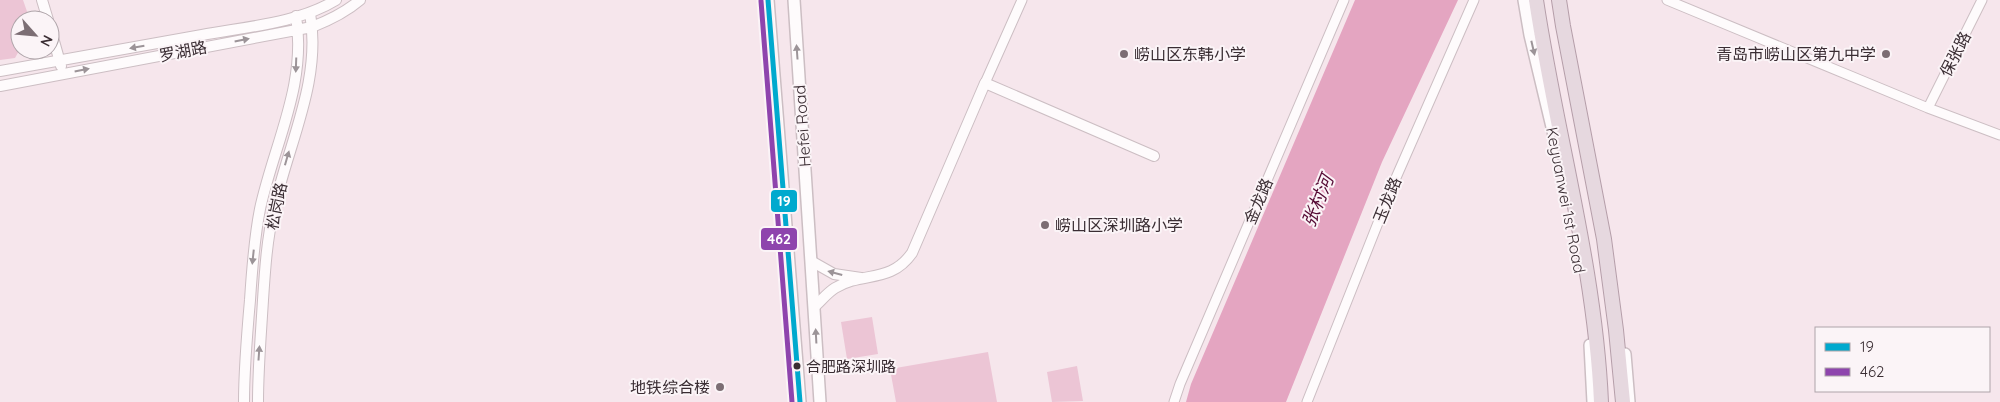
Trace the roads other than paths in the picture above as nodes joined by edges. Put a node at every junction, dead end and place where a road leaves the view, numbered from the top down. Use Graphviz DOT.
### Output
graph roads {
  1 [pos="336,0"];
  2 [pos="360,0"];
  3 [pos="768,0"];
  4 [pos="794,0"];
  5 [pos="1022,0"];
  6 [pos="1344,0"];
  7 [pos="1474,0"];
  8 [pos="1524,0"];
  9 [pos="1536,0"];
  10 [pos="1559,0"];
  11 [pos="1565,0"];
  12 [pos="1667,0"];
  13 [pos="1982,0"];
  14 [pos="310,13"];
  15 [pos="296,16"];
  16 [pos="312,27"];
  17 [pos="298,30"];
  18 [pos="60,61"];
  19 [pos="0,71"];
  20 [pos="63,74"];
  21 [pos="985,83"];
  22 [pos="0,86"];
  23 [pos="1928,108"];
  24 [pos="2000,135"];
  25 [pos="1154,156"];
  26 [pos="811,261"];
  27 [pos="862,278"];
  28 [pos="814,307"];
  29 [pos="244,402"];
  30 [pos="258,402"];
  31 [pos="800,402"];
  32 [pos="820,402"];
  33 [pos="1174,402"];
  34 [pos="1307,402"];
  35 [pos="1593,402"];
  36 [pos="1601,402"];
  37 [pos="1623,402"];
  38 [pos="1629,402"];
  1 -- 14 [label="street"];
  2 -- 16 [label="street, 罗湖路"];
  3 -- 31 [label="main road, Hefei Road"];
  26 -- 4 [label="main road, Hefei Road, one-way"];
  5 -- 21 [label="street"];
  6 -- 33 [label="street, 金龙路"];
  7 -- 34 [label="street, 玉龙路"];
  8 -- 35 [label="main road, Keyuanwei 1st Road, one-way"];
  9 -- 36 [label="highway"];
  10 -- 37 [label="highway"];
  11 -- 38 [label="main road, Keyuanwei 1st Road"];
  12 -- 23 [label="street"];
  13 -- 23 [label="street, 保张路"];
  14 -- 15 [label="street"];
  14 -- 16 [label="street, 松岗路"];
  15 -- 17 [label="street, 松岗路"];
  15 -- 18 [label="street, one-way"];
  16 -- 17 [label="street, 罗湖路"];
  30 -- 16 [label="street, 松岗路, one-way"];
  20 -- 17 [label="street, 罗湖路, one-way"];
  17 -- 29 [label="street, 松岗路, one-way"];
  18 -- 19 [label="street"];
  18 -- 20 [label="street"];
  20 -- 22 [label="street, 罗湖路"];
  21 -- 25 [label="street"];
  21 -- 27 [label="street"];
  23 -- 24 [label="street"];
  27 -- 26 [label="street, one-way"];
  26 -- 28 [label="main road, Hefei Road"];
  27 -- 28 [label="street"];
  32 -- 28 [label="main road, Hefei Road, one-way"];
}
